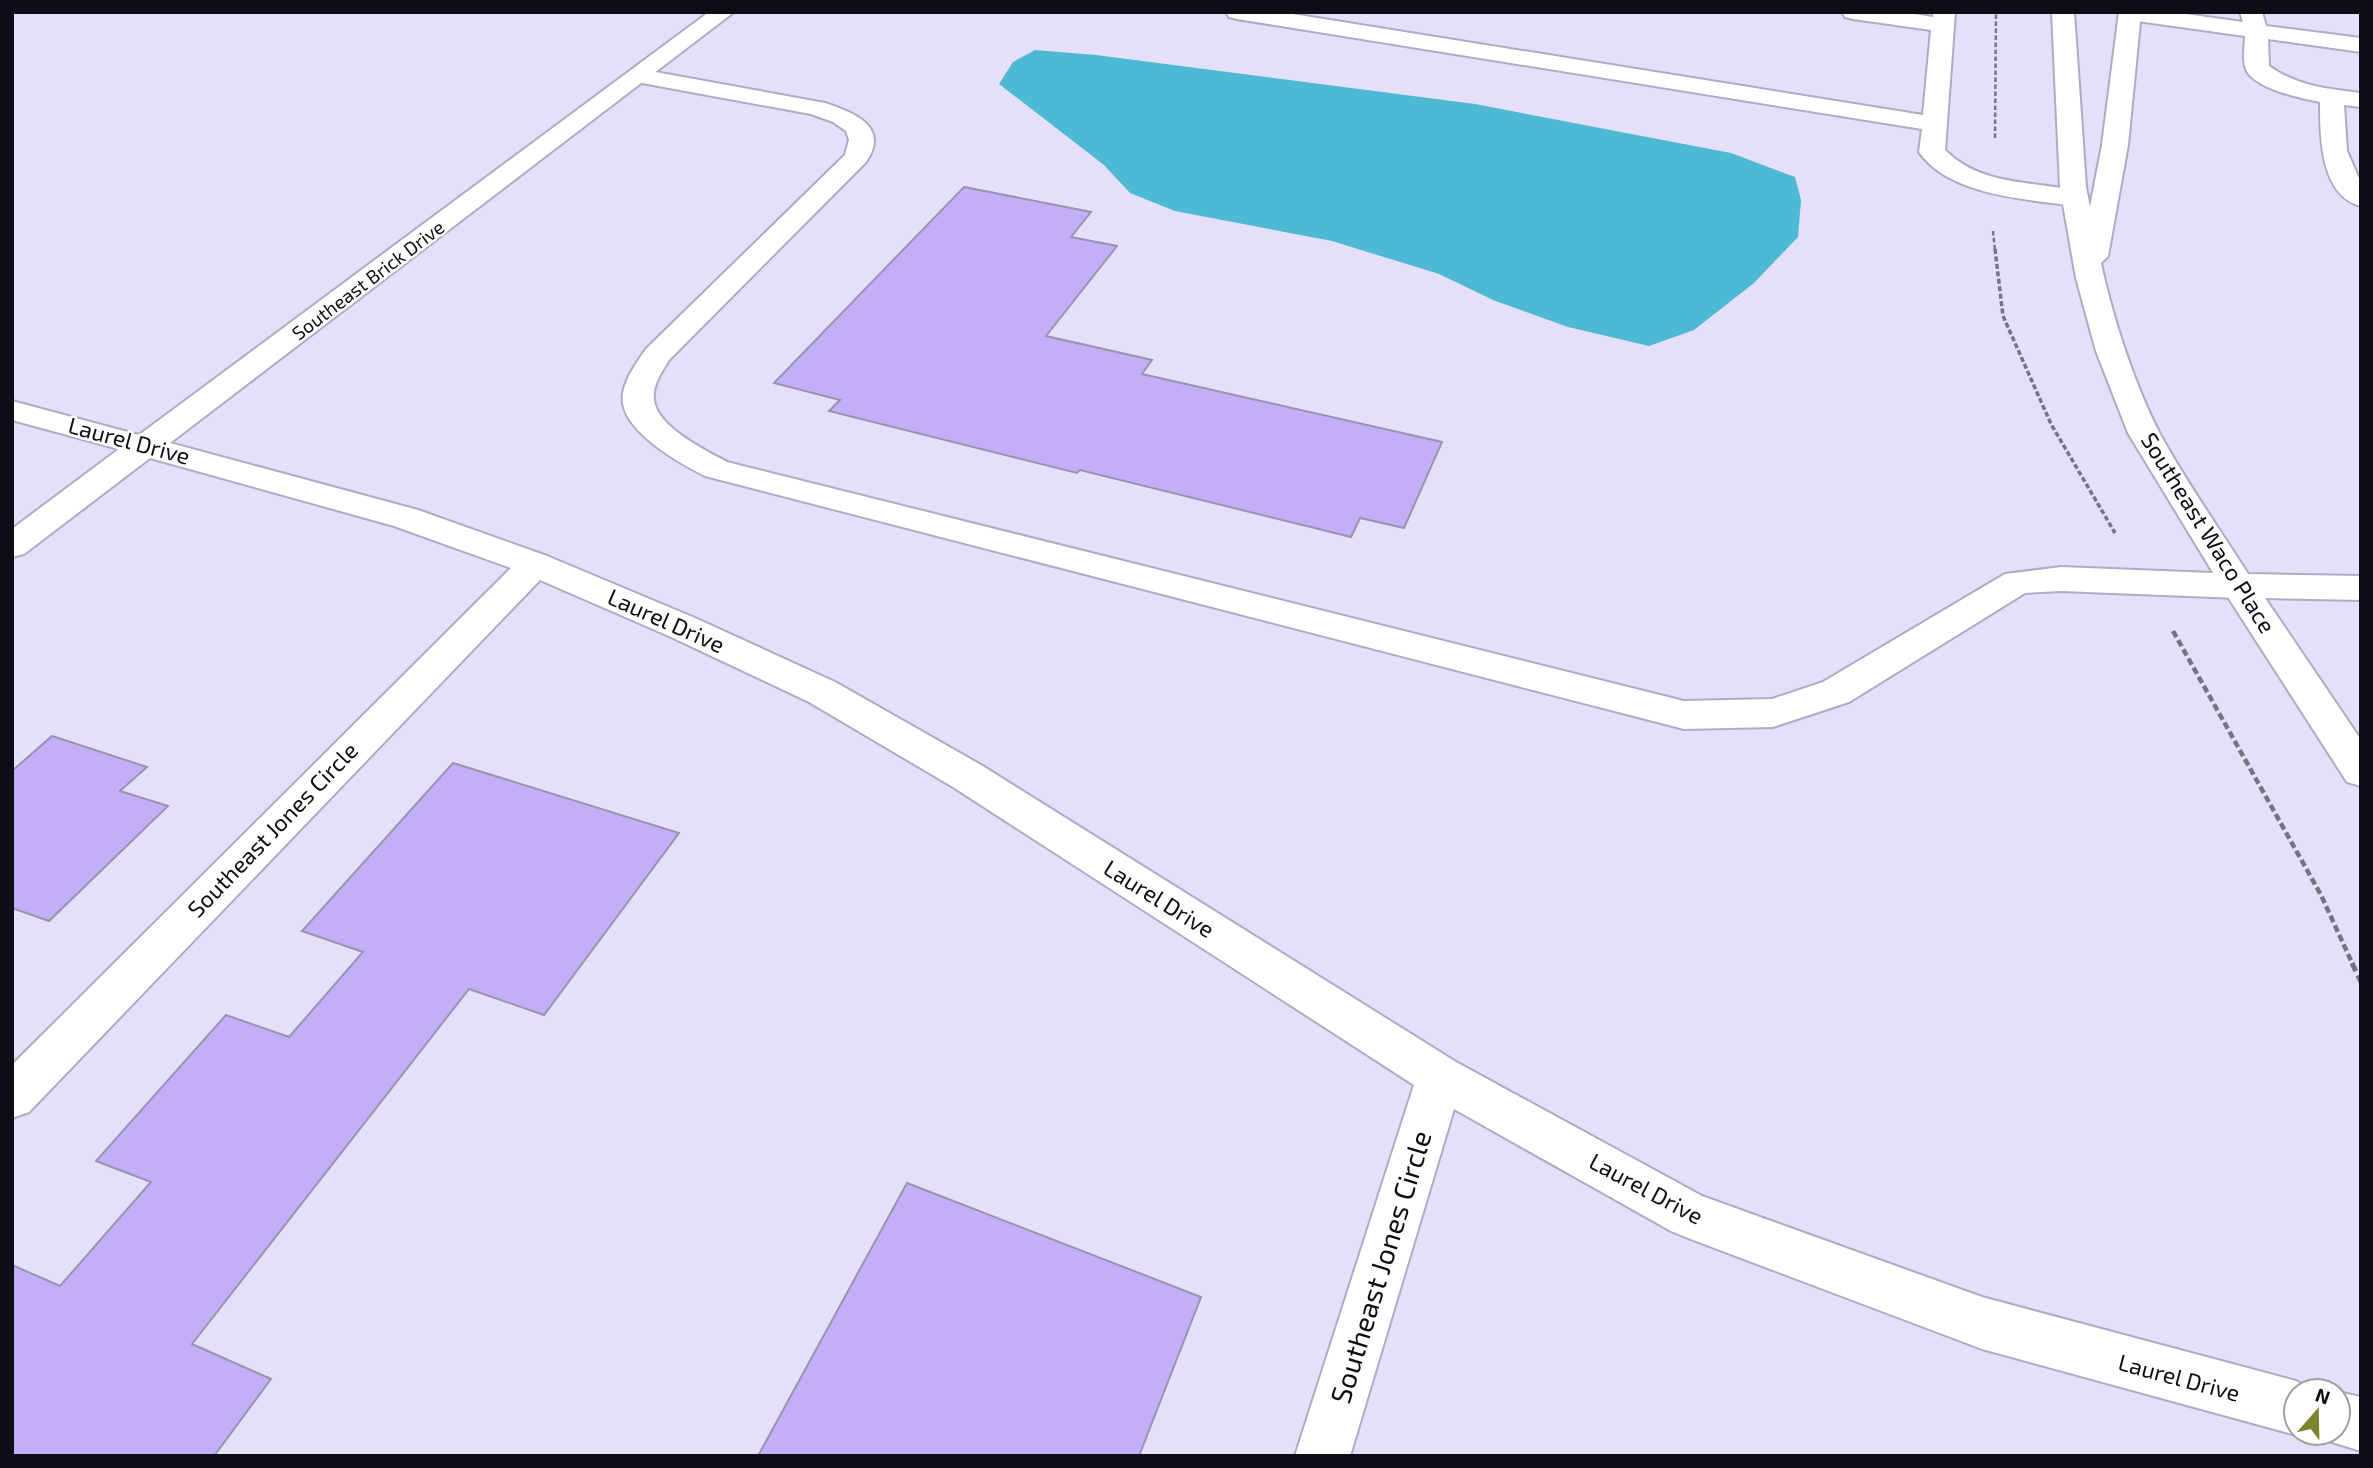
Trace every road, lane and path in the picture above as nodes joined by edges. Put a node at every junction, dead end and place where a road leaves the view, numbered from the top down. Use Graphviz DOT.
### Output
graph roads {
  1 [pos="723,12"];
  2 [pos="1237,12"];
  3 [pos="1853,12"];
  4 [pos="2063,12"];
  5 [pos="2130,12"];
  6 [pos="1944,18"];
  7 [pos="2253,22"];
  8 [pos="2361,45"];
  9 [pos="639,75"];
  10 [pos="2332,96"];
  11 [pos="2361,100"];
  12 [pos="1935,124"];
  13 [pos="2075,198"];
  14 [pos="2361,198"];
  15 [pos="2090,278"];
  16 [pos="12,410"];
  17 [pos="148,446"];
  18 [pos="12,547"];
  19 [pos="535,564"];
  20 [pos="2238,586"];
  21 [pos="2361,588"];
  22 [pos="2361,771"];
  23 [pos="1440,1077"];
  24 [pos="12,1097"];
  25 [pos="2282,1404"];
  26 [pos="1322,1456"];
  1 -- 9 [label="street, Southeast Brick Drive"];
  2 -- 12 [label="street"];
  3 -- 6 [label="street"];
  4 -- 13 [label="street, Southeast Waco Place"];
  5 -- 7 [label="street"];
  5 -- 15 [label="street, Southeast Waco Place"];
  6 -- 12 [label="street"];
  7 -- 8 [label="street"];
  7 -- 10 [label="street"];
  9 -- 17 [label="street, Southeast Brick Drive"];
  9 -- 20 [label="street"];
  10 -- 11 [label="street"];
  10 -- 14 [label="street"];
  12 -- 13 [label="street"];
  13 -- 15 [label="street, Southeast Waco Place"];
  15 -- 20 [label="street, Southeast Waco Place"];
  16 -- 17 [label="street, Laurel Drive"];
  17 -- 18 [label="street, Southeast Brick Drive"];
  17 -- 19 [label="street, Laurel Drive"];
  19 -- 23 [label="street, Laurel Drive"];
  19 -- 24 [label="street, Southeast Jones Circle"];
  20 -- 21 [label="street"];
  20 -- 22 [label="street, Southeast Waco Place"];
  23 -- 25 [label="street, Laurel Drive"];
  23 -- 26 [label="street, Southeast Jones Circle"];
}
